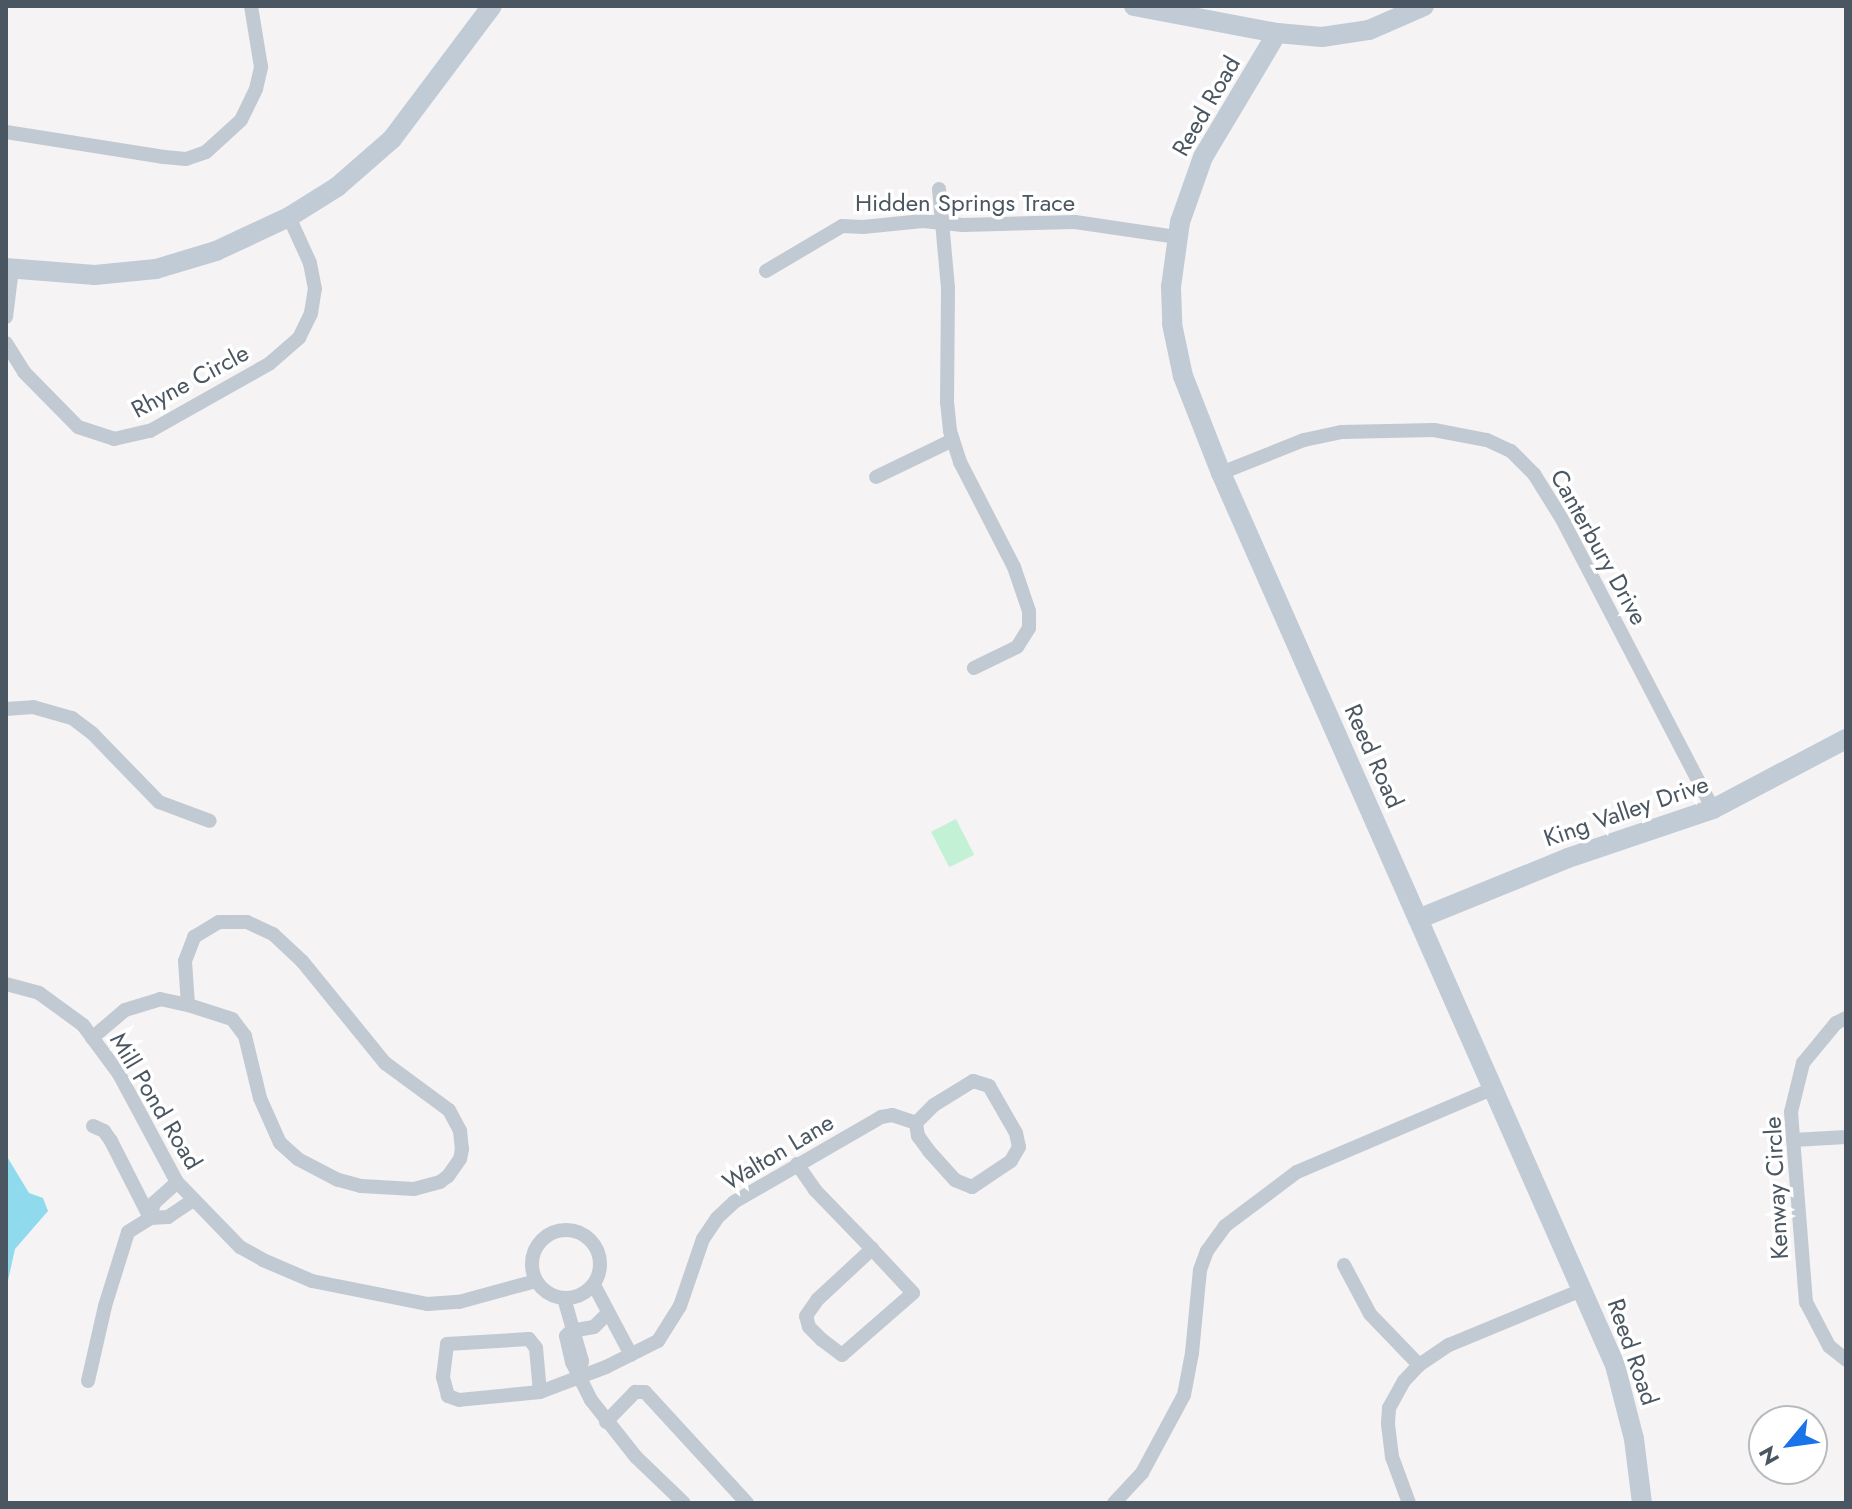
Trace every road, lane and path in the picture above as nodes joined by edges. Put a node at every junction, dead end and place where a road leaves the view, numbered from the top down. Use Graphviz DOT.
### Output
graph roads {
  1 [pos="251,6"];
  2 [pos="492,6"];
  3 [pos="1134,6"];
  4 [pos="1424,6"];
  5 [pos="1277,33"];
  6 [pos="6,132"];
  7 [pos="939,189"];
  8 [pos="289,217"];
  9 [pos="944,223"];
  10 [pos="1176,237"];
  11 [pos="9,269"];
  12 [pos="766,271"];
  13 [pos="6,317"];
  14 [pos="6,343"];
  15 [pos="953,440"];
  16 [pos="1221,473"];
  17 [pos="876,477"];
  18 [pos="974,668"];
  19 [pos="6,709"];
  20 [pos="1846,739"];
  21 [pos="1713,809"];
  22 [pos="210,821"];
  23 [pos="1418,919"];
  24 [pos="6,984"];
  25 [pos="188,1005"];
  26 [pos="1846,1018"];
  27 [pos="92,1038"];
  28 [pos="1492,1089"];
  29 [pos="916,1123"];
  30 [pos="93,1126"];
  31 [pos="1846,1137"];
  32 [pos="1793,1140"];
  33 [pos="797,1164"];
  34 [pos="177,1182"];
  35 [pos="193,1200"];
  36 [pos="150,1218"];
  37 [pos="872,1249"];
  38 [pos="1344,1265"];
  39 [pos="536,1281"];
  40 [pos="594,1285"];
  41 [pos="1582,1290"];
  42 [pos="564,1298"];
  43 [pos="607,1314"];
  44 [pos="571,1331"];
  45 [pos="631,1355"];
  46 [pos="1846,1360"];
  47 [pos="1419,1365"];
  48 [pos="578,1376"];
  49 [pos="88,1381"];
  50 [pos="540,1392"];
  51 [pos="606,1422"];
  52 [pos="740,1500"];
  53 [pos="1123,1500"];
  54 [pos="684,1503"];
  55 [pos="1409,1503"];
  56 [pos="1642,1503"];
  1 -- 6 [label="street"];
  2 -- 8 [label="street"];
  3 -- 5 [label="street"];
  4 -- 5 [label="street"];
  5 -- 10 [label="street, Reed Road"];
  7 -- 9 [label="street"];
  8 -- 11 [label="street"];
  8 -- 14 [label="street, Rhyne Circle"];
  9 -- 10 [label="street, Hidden Springs Trace"];
  9 -- 12 [label="street, Hidden Springs Trace"];
  9 -- 15 [label="street"];
  10 -- 16 [label="street, Reed Road"];
  11 -- 13 [label="street"];
  15 -- 17 [label="street"];
  15 -- 18 [label="street"];
  16 -- 21 [label="street, Canterbury Drive"];
  16 -- 23 [label="street, Reed Road"];
  19 -- 22 [label="street"];
  20 -- 21 [label="street, King Valley Drive"];
  21 -- 23 [label="street, King Valley Drive"];
  23 -- 28 [label="street, Reed Road"];
  24 -- 27 [label="street, Mill Pond Road"];
  25 -- 25 [label="street"];
  25 -- 27 [label="street"];
  26 -- 32 [label="street, Kenway Circle"];
  27 -- 34 [label="street, Mill Pond Road"];
  28 -- 41 [label="street, Reed Road"];
  28 -- 53 [label="street"];
  29 -- 29 [label="street"];
  29 -- 33 [label="street, Walton Lane"];
  30 -- 36 [label="street"];
  31 -- 32 [label="street"];
  32 -- 46 [label="street, Kenway Circle"];
  33 -- 37 [label="street"];
  33 -- 45 [label="street, Walton Lane"];
  34 -- 35 [label="street, Mill Pond Road"];
  34 -- 36 [label="street"];
  35 -- 36 [label="street"];
  35 -- 39 [label="street, Mill Pond Road"];
  36 -- 49 [label="street"];
  37 -- 37 [label="street"];
  38 -- 47 [label="street"];
  39 -- 40 [label="street"];
  39 -- 42 [label="street"];
  40 -- 42 [label="street"];
  40 -- 43 [label="street"];
  41 -- 47 [label="street"];
  41 -- 56 [label="street, Reed Road"];
  42 -- 44 [label="street"];
  43 -- 44 [label="street"];
  43 -- 45 [label="street"];
  44 -- 48 [label="street"];
  45 -- 48 [label="street, Walton Lane"];
  47 -- 55 [label="street"];
  48 -- 50 [label="street, Walton Lane"];
  48 -- 51 [label="street"];
  50 -- 50 [label="street, Walton Lane"];
  51 -- 52 [label="street"];
  51 -- 54 [label="street"];
}
